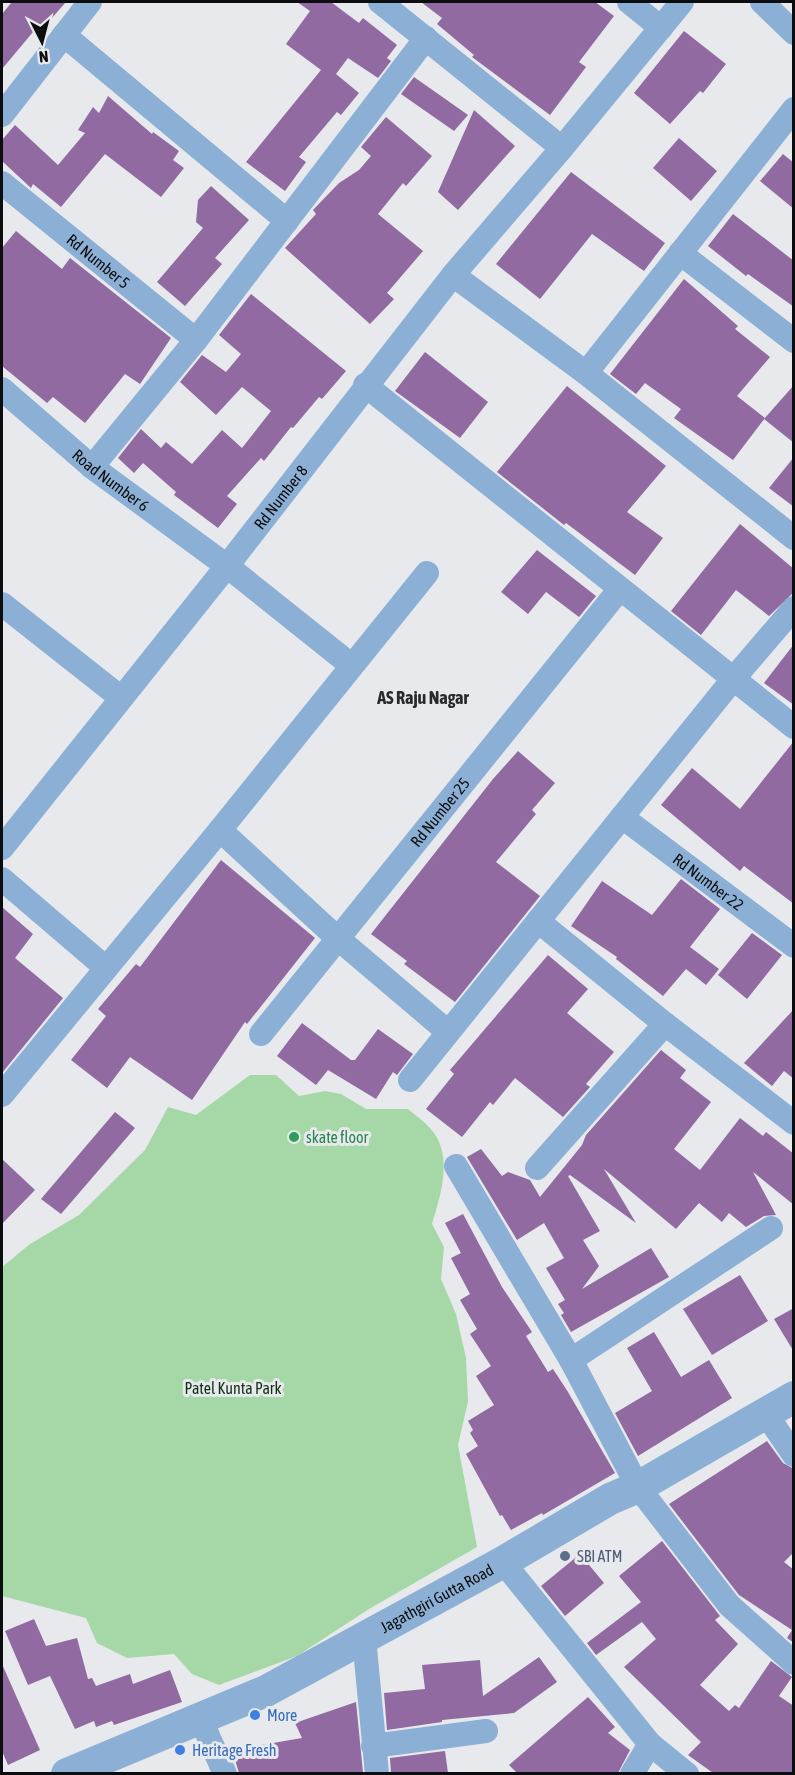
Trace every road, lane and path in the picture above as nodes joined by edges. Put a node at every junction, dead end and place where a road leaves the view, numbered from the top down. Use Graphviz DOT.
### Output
graph roads {
  1 [pos="90,2"];
  2 [pos="380,2"];
  3 [pos="629,2"];
  4 [pos="682,2"];
  5 [pos="762,2"];
  6 [pos="661,28"];
  7 [pos="794,33"];
  8 [pos="64,35"];
  9 [pos="426,38"];
  10 [pos="794,109"];
  11 [pos="2,115"];
  12 [pos="562,148"];
  13 [pos="2,183"];
  14 [pos="287,221"];
  15 [pos="680,254"];
  16 [pos="453,275"];
  17 [pos="196,340"];
  18 [pos="794,341"];
  19 [pos="586,373"];
  20 [pos="365,385"];
  21 [pos="2,389"];
  22 [pos="93,467"];
  23 [pos="794,538"];
  24 [pos="227,566"];
  25 [pos="427,573"];
  26 [pos="619,590"];
  27 [pos="2,604"];
  28 [pos="794,608"];
  29 [pos="351,665"];
  30 [pos="734,678"];
  31 [pos="120,697"];
  32 [pos="794,727"];
  33 [pos="622,817"];
  34 [pos="220,830"];
  35 [pos="2,848"];
  36 [pos="2,879"];
  37 [pos="538,921"];
  38 [pos="339,939"];
  39 [pos="794,946"];
  40 [pos="106,968"];
  41 [pos="665,1024"];
  42 [pos="448,1032"];
  43 [pos="261,1034"];
  44 [pos="410,1080"];
  45 [pos="2,1095"];
  46 [pos="794,1123"];
  47 [pos="456,1166"];
  48 [pos="537,1168"];
  49 [pos="771,1228"];
  50 [pos="571,1360"];
  51 [pos="794,1397"];
  52 [pos="766,1414"];
  53 [pos="794,1455"];
  54 [pos="638,1487"];
  55 [pos="503,1562"];
  56 [pos="364,1638"];
  57 [pos="794,1663"];
  58 [pos="201,1720"];
  59 [pos="486,1731"];
  60 [pos="650,1744"];
  61 [pos="373,1746"];
  62 [pos="70,1773"];
  63 [pos="225,1773"];
  64 [pos="377,1773"];
  65 [pos="632,1773"];
  66 [pos="687,1773"];
  1 -- 8 [label="street"];
  2 -- 9 [label="street"];
  3 -- 6 [label="street"];
  4 -- 6 [label="street, Rd Number 8"];
  5 -- 7 [label="street"];
  6 -- 12 [label="street, Rd Number 8"];
  8 -- 11 [label="street"];
  8 -- 14 [label="street"];
  9 -- 12 [label="street"];
  9 -- 14 [label="street"];
  10 -- 15 [label="street"];
  12 -- 16 [label="street, Rd Number 8"];
  13 -- 17 [label="street, Rd Number 5"];
  14 -- 17 [label="street"];
  15 -- 18 [label="street"];
  15 -- 19 [label="street"];
  16 -- 19 [label="street"];
  16 -- 20 [label="street, Rd Number 8"];
  17 -- 22 [label="street"];
  19 -- 23 [label="street"];
  20 -- 24 [label="street, Rd Number 8"];
  20 -- 26 [label="street"];
  21 -- 22 [label="street, Road Number 6"];
  22 -- 24 [label="street, Road Number 6"];
  24 -- 29 [label="street, Road Number 6"];
  24 -- 31 [label="street, Rd Number 8"];
  25 -- 29 [label="street"];
  26 -- 30 [label="street"];
  26 -- 38 [label="street, Rd Number 25"];
  27 -- 31 [label="street"];
  28 -- 30 [label="street"];
  29 -- 34 [label="street"];
  30 -- 32 [label="street"];
  30 -- 33 [label="street"];
  31 -- 35 [label="street, Rd Number 8"];
  33 -- 37 [label="street"];
  33 -- 39 [label="street, Rd Number 22"];
  34 -- 38 [label="street"];
  34 -- 40 [label="street"];
  36 -- 40 [label="street"];
  37 -- 41 [label="street"];
  37 -- 42 [label="street"];
  38 -- 42 [label="street"];
  38 -- 43 [label="street, Rd Number 25"];
  40 -- 45 [label="street"];
  41 -- 46 [label="street"];
  41 -- 48 [label="street"];
  42 -- 44 [label="street"];
  47 -- 50 [label="street"];
  49 -- 50 [label="street"];
  50 -- 54 [label="street"];
  51 -- 52 [label="street, Jagathgiri Gutta Road"];
  52 -- 53 [label="street"];
  52 -- 54 [label="street, Jagathgiri Gutta Road"];
  54 -- 55 [label="street, Jagathgiri Gutta Road"];
  54 -- 57 [label="street"];
  55 -- 56 [label="street, Jagathgiri Gutta Road"];
  55 -- 60 [label="street"];
  56 -- 58 [label="street, Jagathgiri Gutta Road"];
  56 -- 61 [label="street"];
  58 -- 62 [label="street, Jagathgiri Gutta Road"];
  58 -- 63 [label="street"];
  59 -- 61 [label="street"];
  60 -- 65 [label="street"];
  60 -- 66 [label="street"];
  61 -- 64 [label="street"];
}
